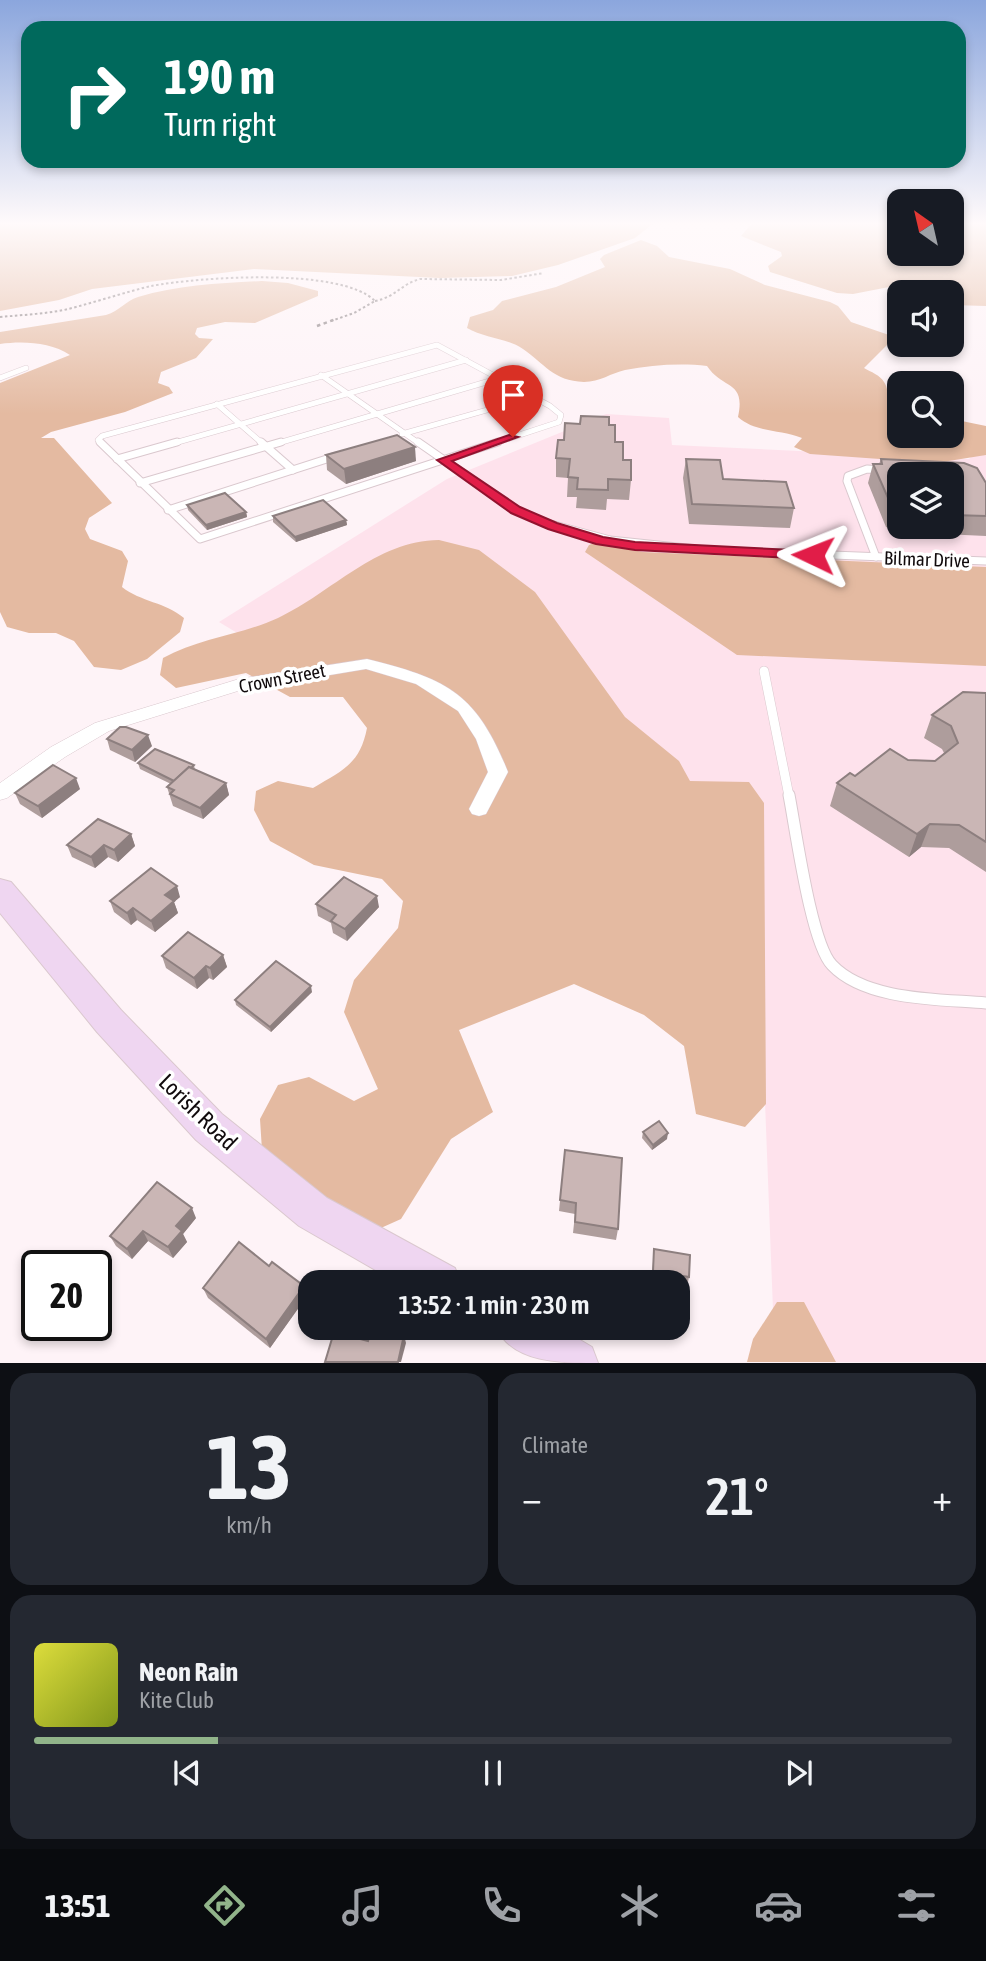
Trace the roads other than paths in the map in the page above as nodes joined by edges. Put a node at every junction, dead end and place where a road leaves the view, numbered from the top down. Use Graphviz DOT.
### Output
graph roads {
  1 [pos="466,360"];
  2 [pos="26,368"];
  3 [pos="321,375"];
  4 [pos="0,378"];
  5 [pos="500,378"];
  6 [pos="347,393"];
  7 [pos="533,397"];
  8 [pos="217,404"];
  9 [pos="375,413"];
  10 [pos="241,424"];
  11 [pos="405,433"];
  12 [pos="392,438"];
  13 [pos="265,446"];
  14 [pos="340,455"];
  15 [pos="117,459"];
  16 [pos="443,460"];
  17 [pos="293,470"];
  18 [pos="887,470"];
  19 [pos="140,482"];
  20 [pos="167,510"];
  21 [pos="876,557"];
  22 [pos="986,561"];
  23 [pos="764,671"];
  24 [pos="0,793"];
  25 [pos="479,809"];
  26 [pos="0,891"];
  27 [pos="986,1003"];
  28 [pos="417,1270"];
  29 [pos="538,1340"];
  30 [pos="576,1363"];
  1 -- 3 [label="lane"];
  1 -- 5 [label="lane"];
  1 -- 6 [label="lane"];
  2 -- 4 [label="lane"];
  3 -- 6 [label="lane, Bilmar Drive"];
  3 -- 8 [label="lane"];
  5 -- 7 [label="lane"];
  5 -- 9 [label="lane"];
  6 -- 9 [label="lane, Bilmar Drive"];
  6 -- 10 [label="lane"];
  7 -- 11 [label="lane"];
  7 -- 16 [label="lane"];
  8 -- 10 [label="lane"];
  8 -- 15 [label="lane"];
  9 -- 11 [label="lane, Bilmar Drive"];
  9 -- 13 [label="lane"];
  10 -- 13 [label="lane"];
  10 -- 15 [label="lane"];
  11 -- 12 [label="lane"];
  11 -- 16 [label="lane, Bilmar Drive"];
  13 -- 17 [label="lane"];
  13 -- 19 [label="lane"];
  14 -- 17 [label="lane"];
  15 -- 19 [label="lane"];
  16 -- 20 [label="lane"];
  16 -- 21 [label="lane, Bilmar Drive"];
  17 -- 20 [label="lane"];
  18 -- 21 [label="lane"];
  19 -- 20 [label="lane"];
  21 -- 22 [label="lane, Bilmar Drive"];
  23 -- 27 [label="lane"];
  24 -- 25 [label="street, Crown Street"];
  26 -- 28 [label="street, Lorish Road"];
  29 -- 30 [label="street"];
}
